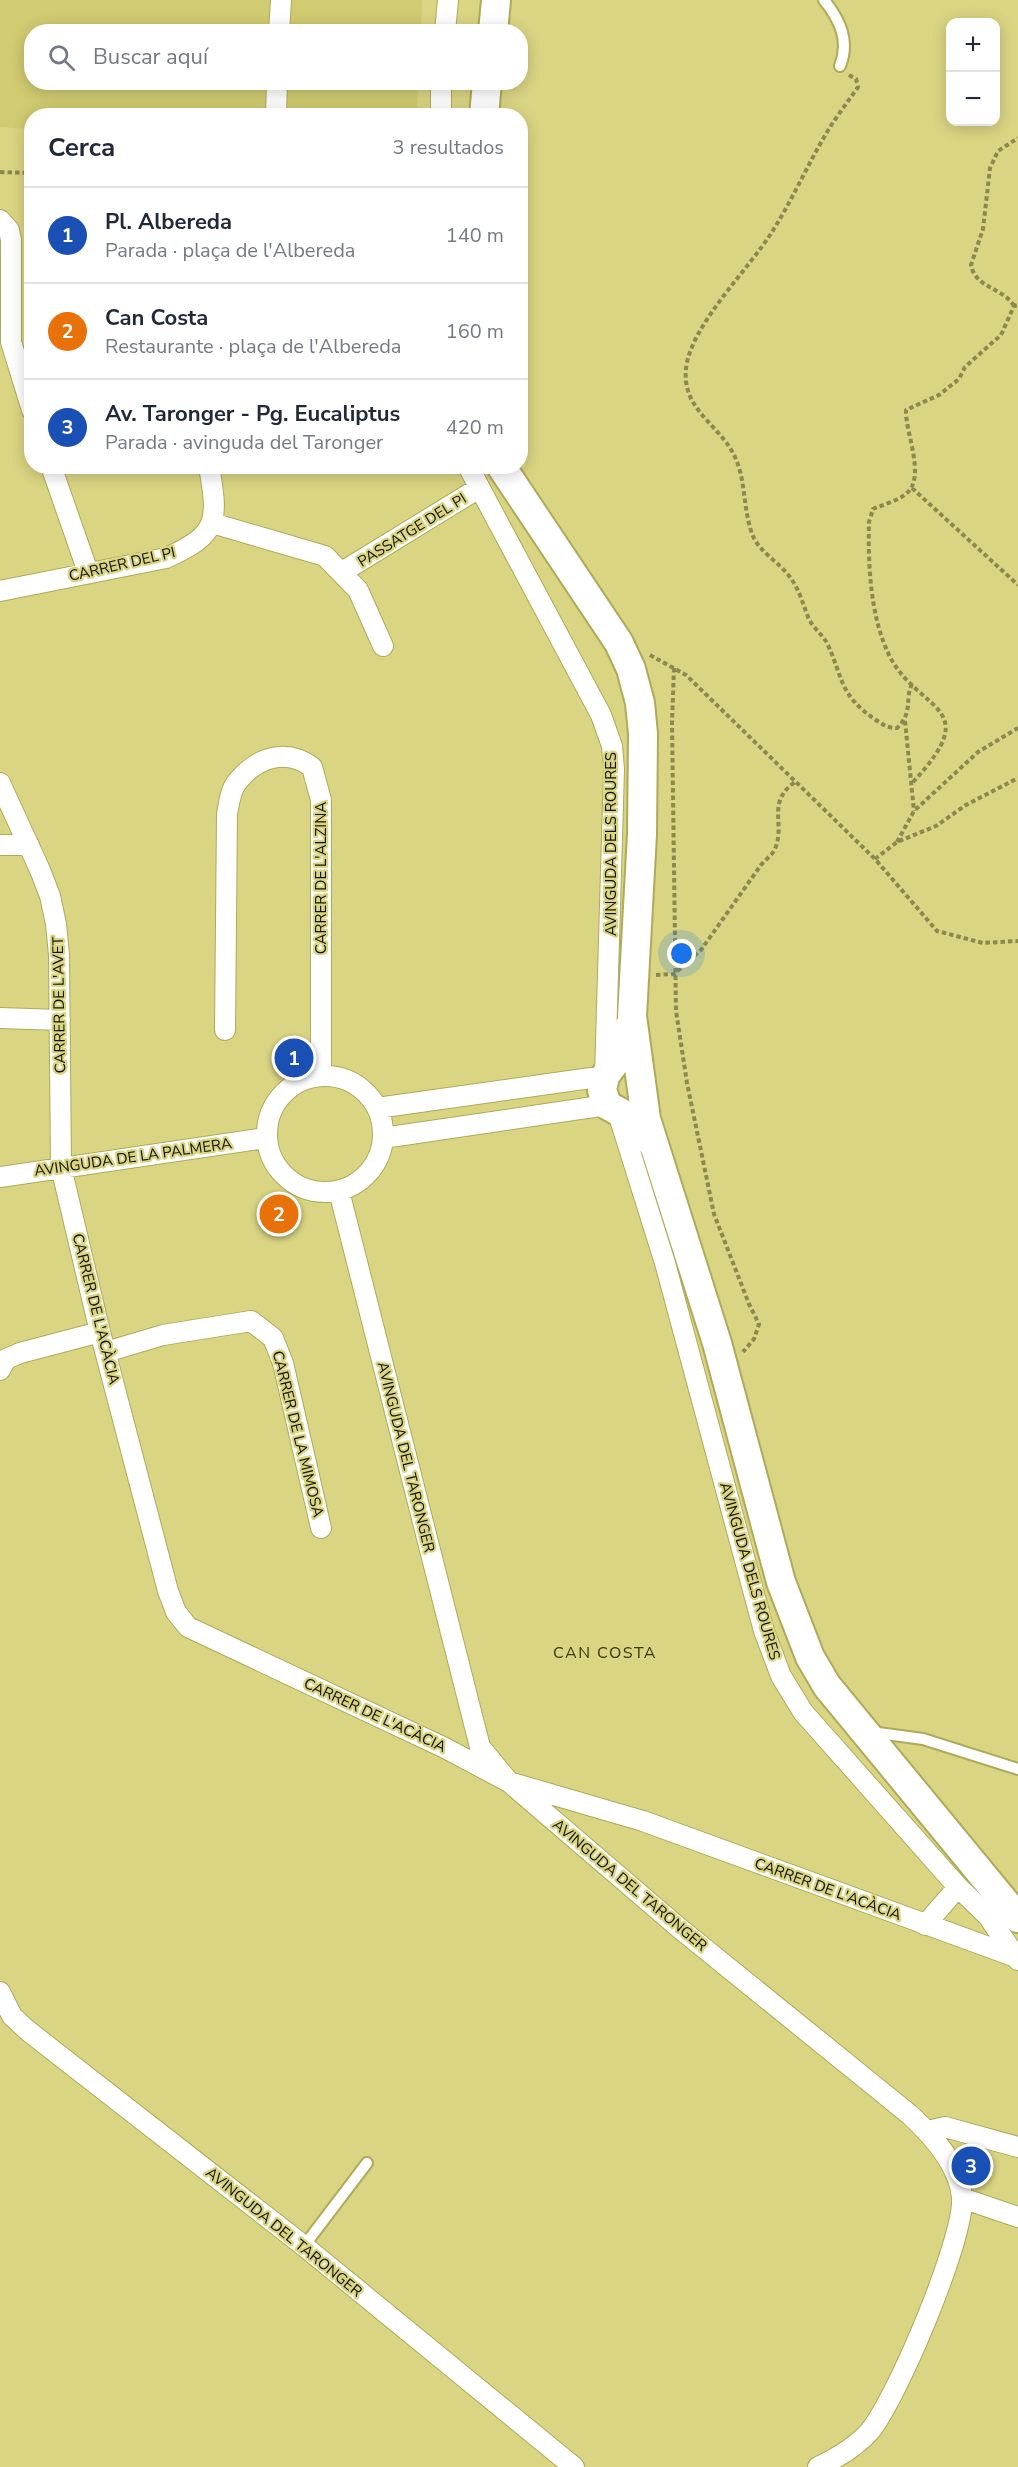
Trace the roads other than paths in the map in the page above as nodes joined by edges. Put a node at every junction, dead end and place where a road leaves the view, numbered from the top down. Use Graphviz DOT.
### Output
graph roads {
  1 [pos="281,0"];
  2 [pos="448,0"];
  3 [pos="496,0"];
  4 [pos="824,0"];
  5 [pos="280,24"];
  6 [pos="446,24"];
  7 [pos="494,24"];
  8 [pos="840,66"];
  9 [pos="277,90"];
  10 [pos="441,90"];
  11 [pos="486,90"];
  12 [pos="276,108"];
  13 [pos="441,108"];
  14 [pos="485,108"];
  15 [pos="0,220"];
  16 [pos="24,384"];
  17 [pos="54,474"];
  18 [pos="210,474"];
  19 [pos="472,474"];
  20 [pos="506,474"];
  21 [pos="479,488"];
  22 [pos="212,523"];
  23 [pos="88,572"];
  24 [pos="342,572"];
  25 [pos="0,591"];
  26 [pos="383,646"];
  27 [pos="0,783"];
  28 [pos="0,844"];
  29 [pos="29,845"];
  30 [pos="632,1016"];
  31 [pos="0,1018"];
  32 [pos="60,1020"];
  33 [pos="225,1030"];
  34 [pos="321,1075"];
  35 [pos="606,1076"];
  36 [pos="639,1087"];
  37 [pos="612,1107"];
  38 [pos="377,1108"];
  39 [pos="266,1138"];
  40 [pos="383,1138"];
  41 [pos="652,1143"];
  42 [pos="61,1167"];
  43 [pos="0,1177"];
  44 [pos="339,1191"];
  45 [pos="100,1332"];
  46 [pos="106,1352"];
  47 [pos="0,1370"];
  48 [pos="321,1528"];
  49 [pos="862,1731"];
  50 [pos="1018,1770"];
  51 [pos="509,1782"];
  52 [pos="958,1887"];
  53 [pos="1018,1918"];
  54 [pos="925,1925"];
  55 [pos="1017,1958"];
  56 [pos="0,1992"];
  57 [pos="928,2132"];
  58 [pos="1018,2147"];
  59 [pos="367,2163"];
  60 [pos="962,2198"];
  61 [pos="1018,2217"];
  62 [pos="304,2246"];
  63 [pos="574,2467"];
  64 [pos="818,2467"];
  1 -- 5 [label="street"];
  2 -- 6 [label="street"];
  3 -- 7 [label="street"];
  4 -- 8 [label="lane"];
  9 -- 12 [label="street"];
  10 -- 13 [label="street"];
  11 -- 14 [label="street"];
  15 -- 16 [label="street"];
  17 -- 23 [label="street"];
  18 -- 22 [label="street"];
  19 -- 21 [label="street, AVINGUDA DELS ROURES"];
  20 -- 30 [label="street"];
  21 -- 24 [label="street, PASSATGE DEL PI"];
  21 -- 35 [label="street, AVINGUDA DELS ROURES"];
  22 -- 23 [label="street, CARRER DEL PI"];
  22 -- 24 [label="street, PASSATGE DEL PI"];
  23 -- 25 [label="street, CARRER DEL PI"];
  24 -- 26 [label="street"];
  27 -- 29 [label="street, CARRER DE L'AVET"];
  28 -- 29 [label="street"];
  29 -- 32 [label="street, CARRER DE L'AVET"];
  30 -- 35 [label="street"];
  30 -- 36 [label="street"];
  31 -- 32 [label="street"];
  32 -- 42 [label="street, CARRER DE L'AVET"];
  33 -- 34 [label="street, CARRER DE L'ALZINA"];
  34 -- 38 [label="street"];
  34 -- 39 [label="street"];
  35 -- 36 [label="street"];
  35 -- 37 [label="street"];
  35 -- 38 [label="street"];
  36 -- 37 [label="street"];
  36 -- 41 [label="street"];
  37 -- 40 [label="street"];
  37 -- 41 [label="street"];
  37 -- 52 [label="street, AVINGUDA DELS ROURES"];
  38 -- 40 [label="street"];
  39 -- 42 [label="street, AVINGUDA DE LA PALMERA"];
  39 -- 44 [label="street"];
  40 -- 44 [label="street"];
  41 -- 49 [label="street"];
  42 -- 43 [label="street, AVINGUDA DE LA PALMERA"];
  42 -- 45 [label="street, CARRER DE L'ACÀCIA"];
  44 -- 51 [label="street, AVINGUDA DEL TARONGER"];
  45 -- 46 [label="street, CARRER DE L'ACÀCIA"];
  45 -- 47 [label="street"];
  46 -- 48 [label="street, CARRER DE LA MIMOSA"];
  46 -- 51 [label="street, CARRER DE L'ACÀCIA"];
  49 -- 50 [label="lane"];
  49 -- 53 [label="street"];
  51 -- 54 [label="street, CARRER DE L'ACÀCIA"];
  51 -- 57 [label="street, AVINGUDA DEL TARONGER"];
  52 -- 54 [label="street"];
  52 -- 55 [label="street, AVINGUDA DELS ROURES"];
  54 -- 55 [label="street, CARRER DE L'ACÀCIA"];
  56 -- 62 [label="street, AVINGUDA DEL TARONGER"];
  57 -- 58 [label="street"];
  57 -- 60 [label="street, AVINGUDA DEL TARONGER"];
  59 -- 62 [label="lane"];
  60 -- 61 [label="street"];
  60 -- 64 [label="street, AVINGUDA DEL TARONGER"];
  62 -- 63 [label="street, AVINGUDA DEL TARONGER"];
}
